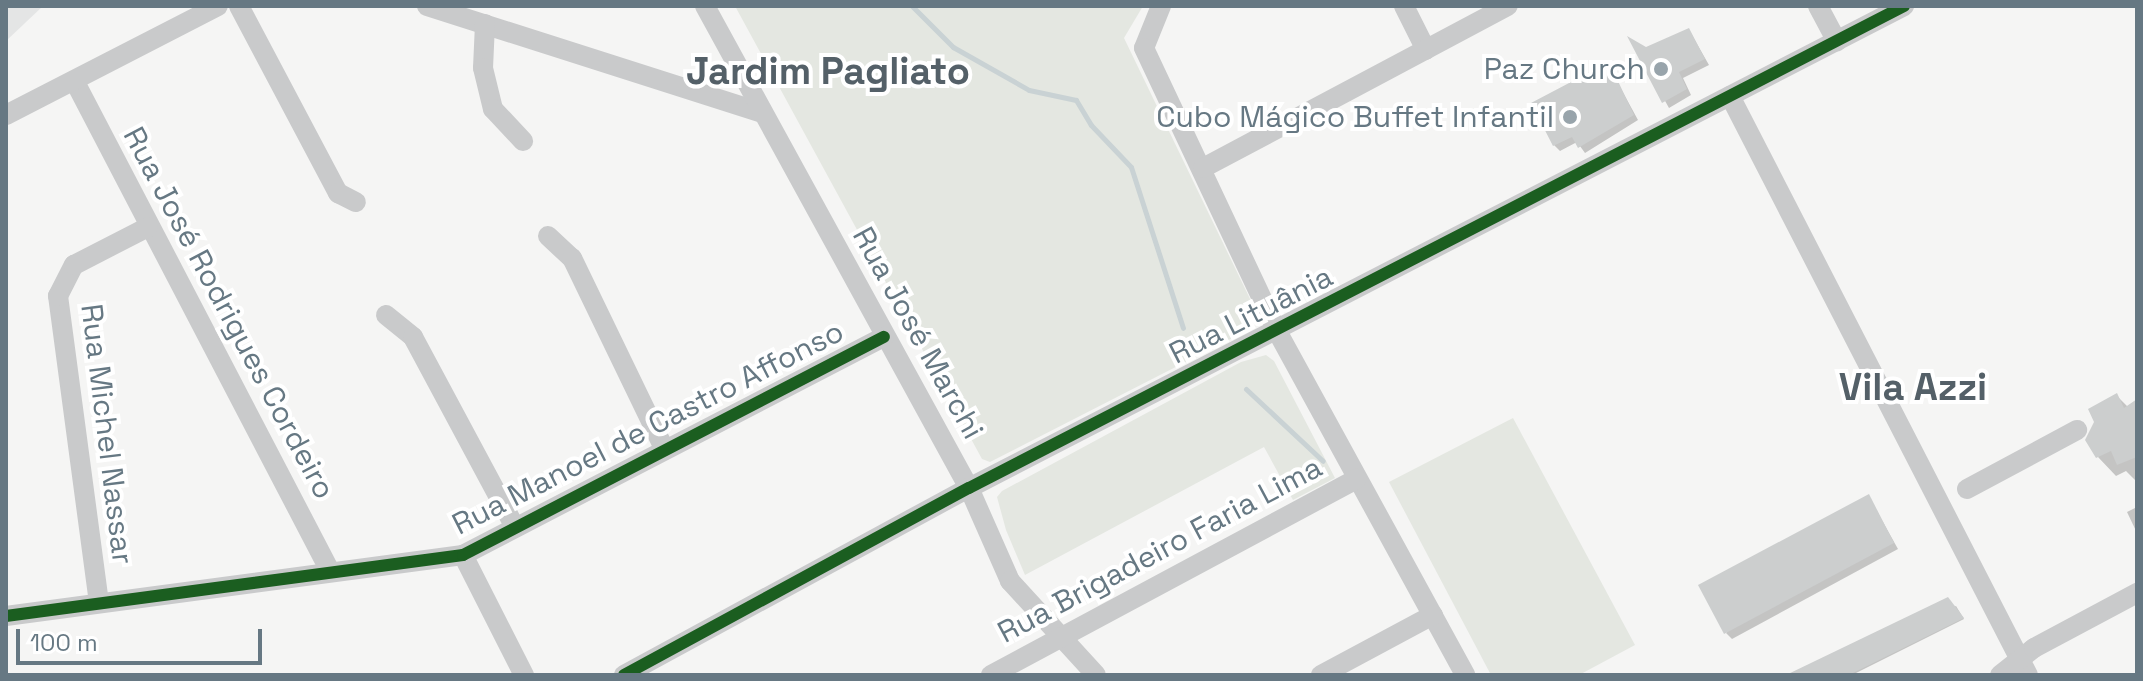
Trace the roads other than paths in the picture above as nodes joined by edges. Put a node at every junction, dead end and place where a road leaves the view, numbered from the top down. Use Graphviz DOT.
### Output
graph roads {
  1 [pos="218,6"];
  2 [pos="239,6"];
  3 [pos="427,6"];
  4 [pos="705,6"];
  5 [pos="1161,6"];
  6 [pos="1404,6"];
  7 [pos="1508,6"];
  8 [pos="1818,6"];
  9 [pos="1904,6"];
  10 [pos="485,24"];
  11 [pos="1837,41"];
  12 [pos="1426,50"];
  13 [pos="75,82"];
  14 [pos="1730,96"];
  15 [pos="762,113"];
  16 [pos="6,115"];
  17 [pos="523,141"];
  18 [pos="1203,168"];
  19 [pos="356,202"];
  20 [pos="148,227"];
  21 [pos="548,236"];
  22 [pos="386,315"];
  23 [pos="1277,331"];
  24 [pos="884,337"];
  25 [pos="2077,430"];
  26 [pos="665,450"];
  27 [pos="1357,479"];
  28 [pos="969,488"];
  29 [pos="1967,489"];
  30 [pos="515,527"];
  31 [pos="463,555"];
  32 [pos="330,571"];
  33 [pos="2137,593"];
  34 [pos="99,603"];
  35 [pos="1433,615"];
  36 [pos="6,616"];
  37 [pos="1063,637"];
  38 [pos="2024,667"];
  39 [pos="633,673"];
  40 [pos="524,675"];
  41 [pos="991,675"];
  42 [pos="1096,675"];
  43 [pos="1321,675"];
  44 [pos="1465,675"];
  45 [pos="2000,675"];
  1 -- 13 [label="street"];
  2 -- 19 [label="street"];
  3 -- 10 [label="street"];
  4 -- 15 [label="street, Rua José Marchi"];
  5 -- 18 [label="street"];
  6 -- 12 [label="street"];
  7 -- 12 [label="street"];
  8 -- 11 [label="street"];
  9 -- 11 [label="street, Rua Lituânia"];
  10 -- 15 [label="street"];
  10 -- 17 [label="street"];
  11 -- 14 [label="street, Rua Lituânia"];
  12 -- 18 [label="street"];
  13 -- 16 [label="street"];
  13 -- 20 [label="street, Rua José Rodrigues Cordeiro"];
  14 -- 23 [label="street, Rua Lituânia"];
  14 -- 38 [label="street"];
  15 -- 24 [label="street, Rua José Marchi"];
  18 -- 23 [label="street"];
  20 -- 32 [label="street, Rua José Rodrigues Cordeiro"];
  20 -- 34 [label="street, Rua Michel Nassar"];
  21 -- 26 [label="street"];
  22 -- 30 [label="street"];
  23 -- 27 [label="street"];
  23 -- 28 [label="street, Rua Lituânia"];
  24 -- 26 [label="street, Rua Manoel de Castro Affonso"];
  24 -- 28 [label="street, Rua José Marchi"];
  25 -- 29 [label="street"];
  26 -- 30 [label="street, Rua Manoel de Castro Affonso"];
  27 -- 35 [label="street"];
  27 -- 37 [label="street, Rua Brigadeiro Faria Lima"];
  28 -- 37 [label="street, Rua José Marchi"];
  28 -- 39 [label="street, Rua Lituânia"];
  30 -- 31 [label="street, Rua Manoel de Castro Affonso"];
  31 -- 32 [label="street, Rua Manoel de Castro Affonso"];
  31 -- 40 [label="street"];
  32 -- 34 [label="street, Rua Manoel de Castro Affonso"];
  33 -- 38 [label="street"];
  34 -- 36 [label="street, Rua Manoel de Castro Affonso"];
  35 -- 43 [label="street"];
  35 -- 44 [label="street"];
  37 -- 41 [label="street, Rua Brigadeiro Faria Lima"];
  37 -- 42 [label="street, Rua José Marchi"];
  38 -- 45 [label="street"];
}
